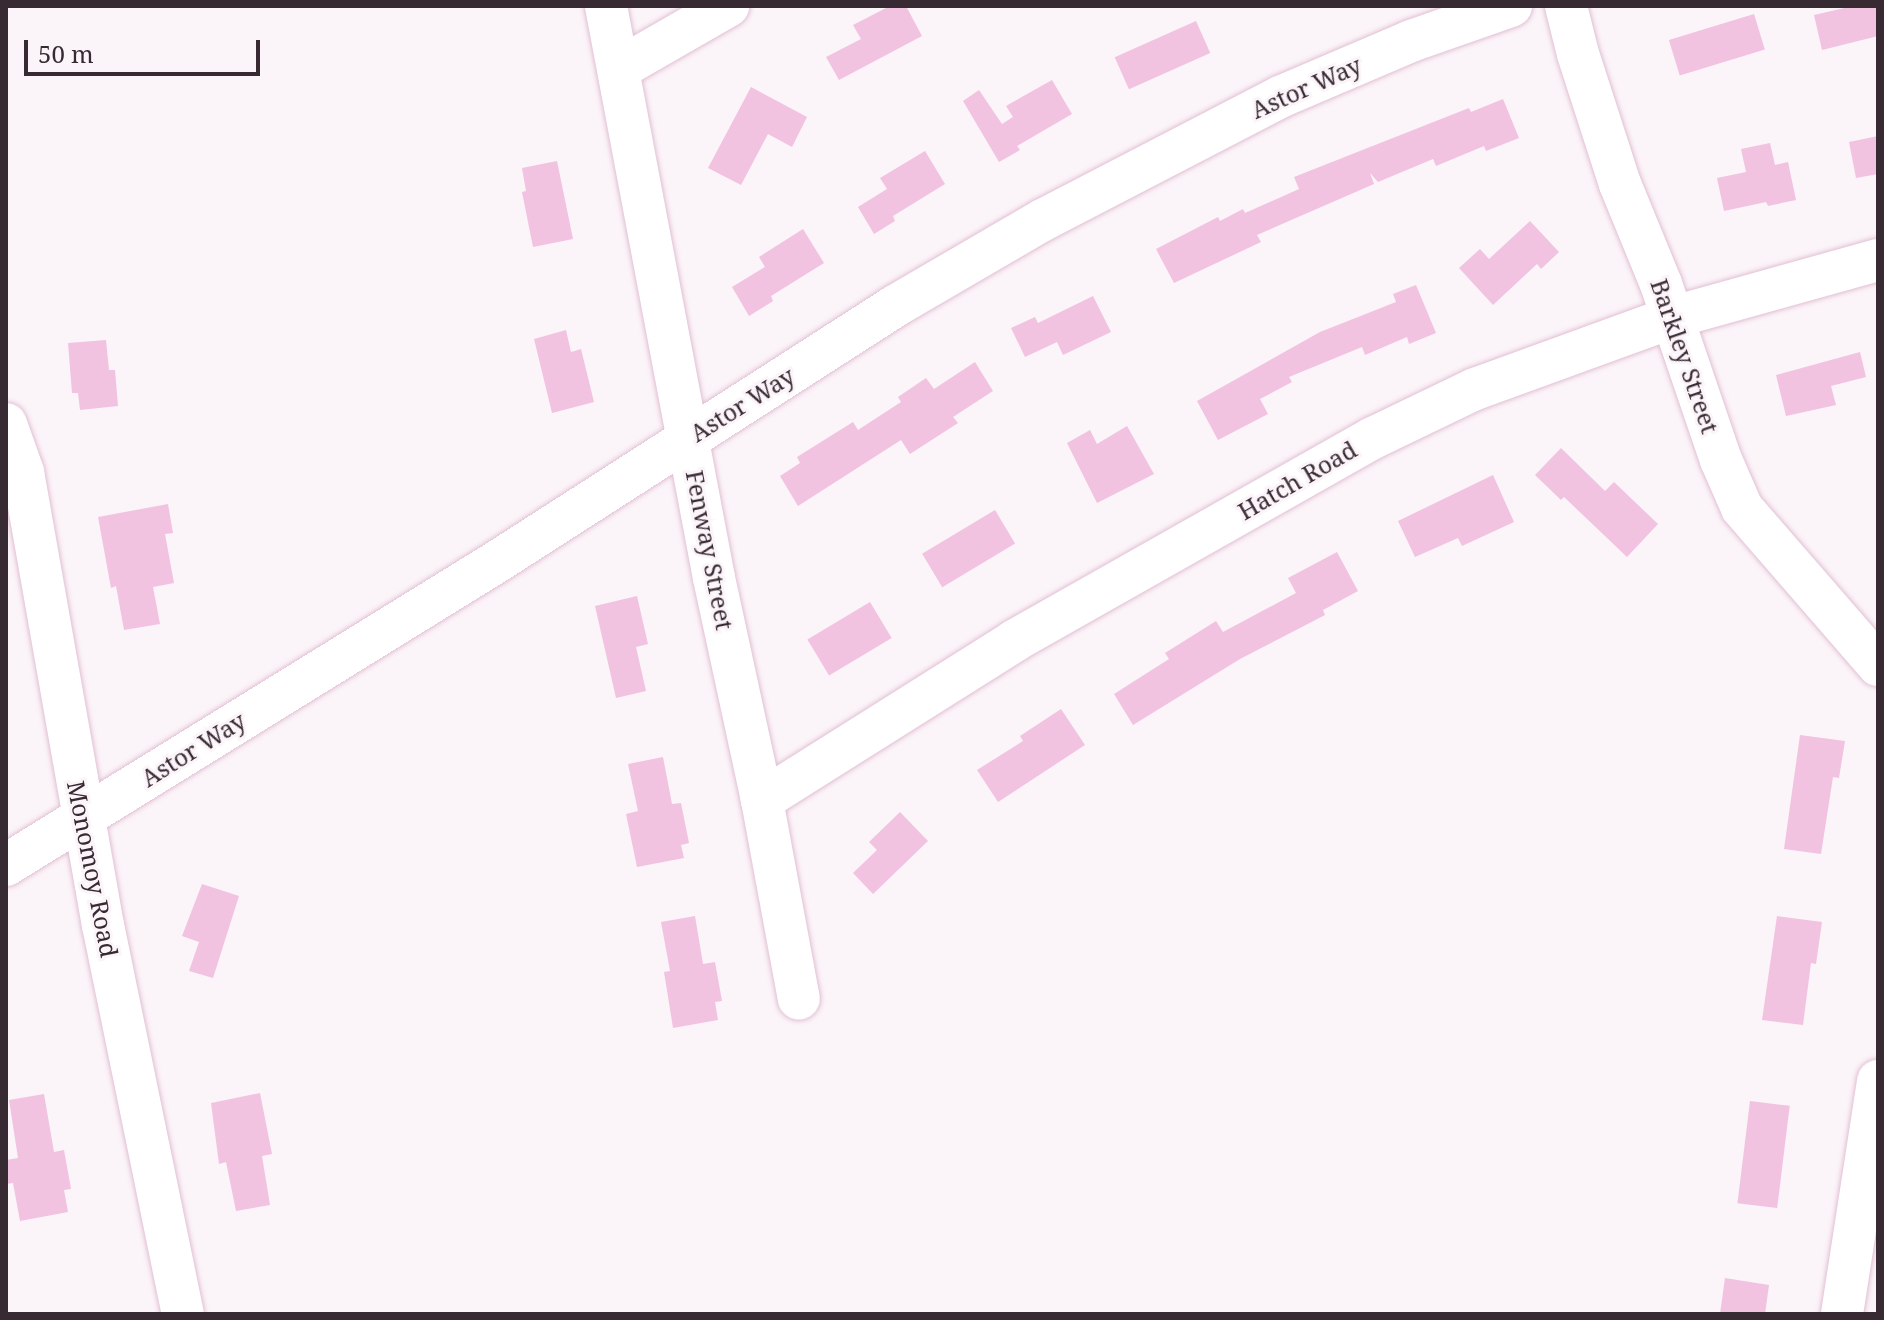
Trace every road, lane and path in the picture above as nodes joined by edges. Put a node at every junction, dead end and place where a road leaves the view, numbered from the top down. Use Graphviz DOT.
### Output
graph roads {
  1 [pos="606,6"];
  2 [pos="728,6"];
  3 [pos="1511,6"];
  4 [pos="1566,6"];
  5 [pos="620,68"];
  6 [pos="1878,260"];
  7 [pos="1670,318"];
  8 [pos="6,424"];
  9 [pos="688,438"];
  10 [pos="1878,665"];
  11 [pos="762,800"];
  12 [pos="83,817"];
  13 [pos="6,865"];
  14 [pos="799,999"];
  15 [pos="1878,1081"];
  16 [pos="183,1314"];
  17 [pos="1842,1314"];
  1 -- 5 [label="street, Fenway Street"];
  2 -- 5 [label="street"];
  3 -- 9 [label="street, Astor Way"];
  4 -- 7 [label="street, Barkley Street"];
  5 -- 9 [label="street, Fenway Street"];
  6 -- 7 [label="street, Hatch Road"];
  7 -- 10 [label="street, Barkley Street"];
  7 -- 11 [label="street, Hatch Road"];
  8 -- 12 [label="street, Monomoy Road"];
  9 -- 11 [label="street, Fenway Street"];
  9 -- 12 [label="street, Astor Way"];
  11 -- 14 [label="street, Fenway Street"];
  12 -- 13 [label="street, Astor Way"];
  12 -- 16 [label="street, Monomoy Road"];
  15 -- 17 [label="street"];
}
